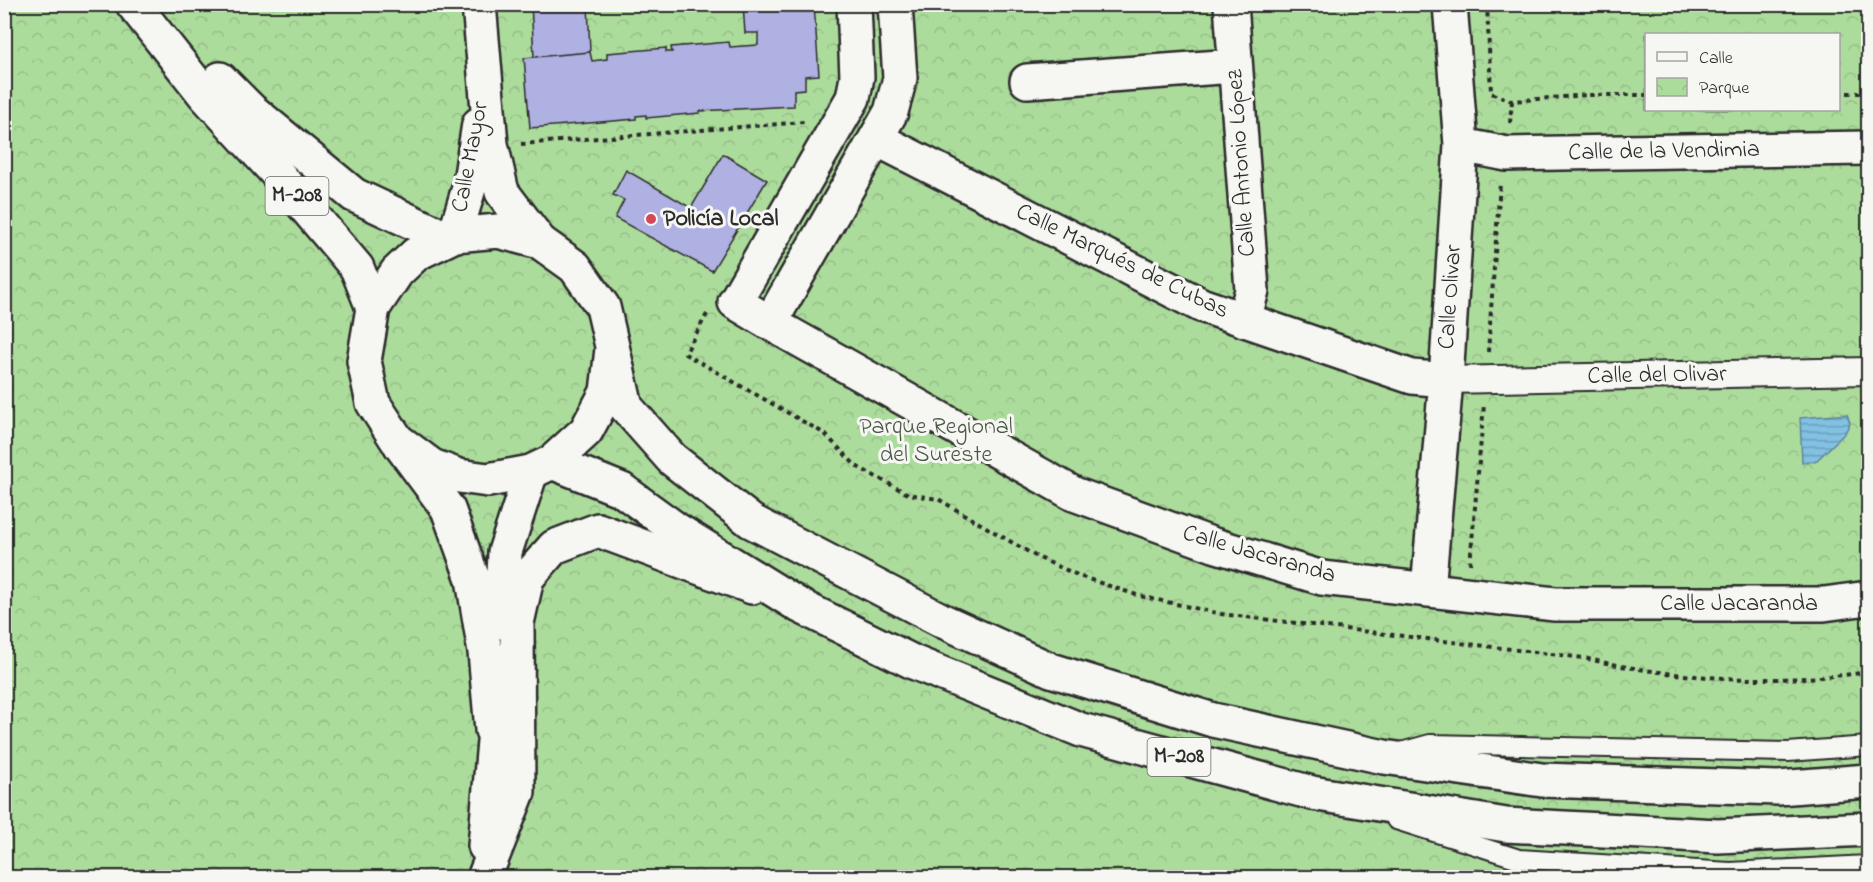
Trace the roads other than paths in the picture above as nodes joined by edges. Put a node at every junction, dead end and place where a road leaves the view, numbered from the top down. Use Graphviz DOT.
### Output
graph roads {
  1 [pos="133,4"];
  2 [pos="147,4"];
  3 [pos="479,4"];
  4 [pos="854,4"];
  5 [pos="895,4"];
  6 [pos="1231,4"];
  7 [pos="1450,4"];
  8 [pos="1234,66"];
  9 [pos="486,77"];
  10 [pos="1027,81"];
  11 [pos="877,139"];
  12 [pos="1461,145"];
  13 [pos="1869,148"];
  14 [pos="451,237"];
  15 [pos="540,242"];
  16 [pos="373,308"];
  17 [pos="1244,320"];
  18 [pos="770,323"];
  19 [pos="612,349"];
  20 [pos="1869,371"];
  21 [pos="1446,381"];
  22 [pos="397,440"];
  23 [pos="541,467"];
  24 [pos="1428,590"];
  25 [pos="1869,598"];
  26 [pos="800,606"];
  27 [pos="1869,746"];
  28 [pos="494,750"];
  29 [pos="1384,758"];
  30 [pos="1869,781"];
  31 [pos="1311,793"];
  32 [pos="1869,829"];
  33 [pos="1869,865"];
  34 [pos="483,878"];
  1 -- 16 [label="street, M-208"];
  2 -- 14 [label="street, M-208"];
  3 -- 9 [label="street, Calle Mayor"];
  4 -- 18 [label="street, Calle Jacaranda"];
  5 -- 11 [label="street"];
  6 -- 8 [label="street, Calle Antonio López"];
  7 -- 12 [label="street, Calle Olivar"];
  8 -- 10 [label="street"];
  8 -- 17 [label="street, Calle Antonio López"];
  9 -- 14 [label="street, Calle Mayor"];
  9 -- 15 [label="street, Calle Mayor"];
  11 -- 17 [label="street, Calle Marqués de Cubas"];
  11 -- 18 [label="street"];
  12 -- 13 [label="street, Calle de la Vendimia"];
  12 -- 21 [label="street, Calle Olivar"];
  14 -- 15 [label="street, M-208"];
  14 -- 16 [label="street, M-208"];
  15 -- 19 [label="street, M-208"];
  16 -- 22 [label="street, M-208"];
  17 -- 21 [label="street, Calle Marqués de Cubas"];
  18 -- 24 [label="street, Calle Jacaranda"];
  19 -- 23 [label="street, M-208"];
  19 -- 29 [label="street, M-208"];
  20 -- 21 [label="street, Calle del Olivar"];
  21 -- 24 [label="street, Calle Olivar"];
  22 -- 23 [label="street, M-208"];
  22 -- 28 [label="street"];
  23 -- 26 [label="street, M-208"];
  23 -- 28 [label="street"];
  24 -- 25 [label="street, Calle Jacaranda"];
  26 -- 31 [label="street, M-208"];
  26 -- 34 [label="street"];
  27 -- 29 [label="lane"];
  28 -- 34 [label="street"];
  29 -- 30 [label="street, M-208"];
  31 -- 32 [label="street, M-208"];
  31 -- 33 [label="lane"];
}
